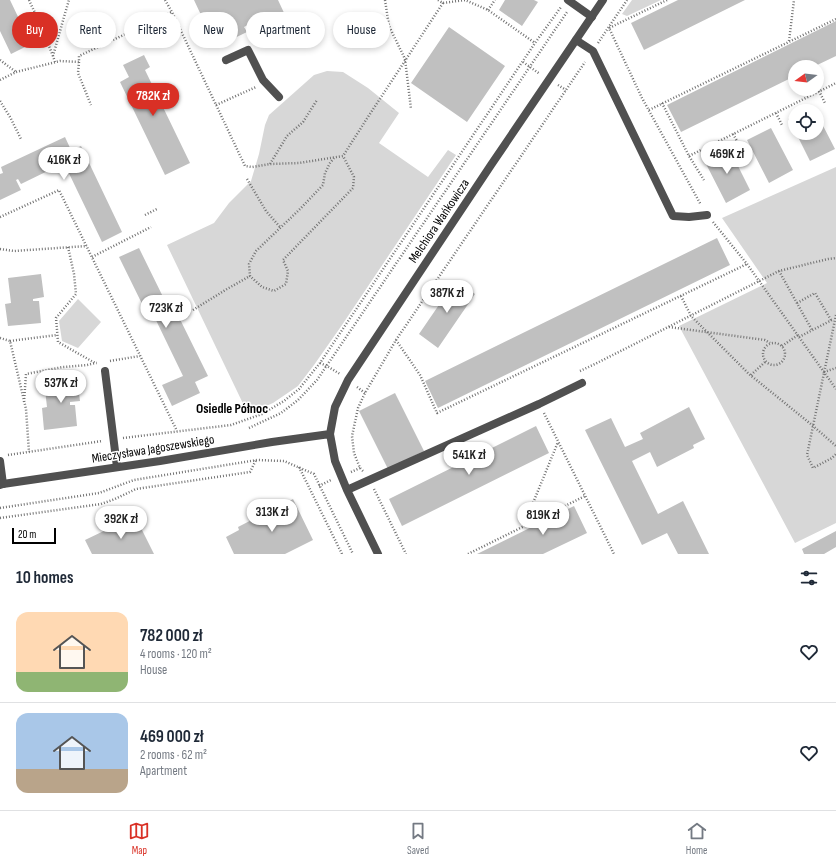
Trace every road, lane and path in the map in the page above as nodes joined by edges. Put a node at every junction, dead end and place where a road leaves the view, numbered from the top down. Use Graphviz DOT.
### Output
graph roads {
  1 [pos="28,0"];
  2 [pos="69,0"];
  3 [pos="165,0"];
  4 [pos="385,0"];
  5 [pos="438,0"];
  6 [pos="495,0"];
  7 [pos="603,0"];
  8 [pos="627,0"];
  9 [pos="667,0"];
  10 [pos="794,0"];
  11 [pos="442,3"];
  12 [pos="568,3"];
  13 [pos="488,10"];
  14 [pos="172,12"];
  15 [pos="592,17"];
  16 [pos="836,19"];
  17 [pos="609,28"];
  18 [pos="181,31"];
  19 [pos="124,35"];
  20 [pos="576,40"];
  21 [pos="789,42"];
  22 [pos="535,43"];
  23 [pos="593,51"];
  24 [pos="53,56"];
  25 [pos="405,59"];
  26 [pos="0,60"];
  27 [pos="226,60"];
  28 [pos="55,62"];
  29 [pos="79,62"];
  30 [pos="16,72"];
  31 [pos="0,80"];
  32 [pos="266,83"];
  33 [pos="836,83"];
  34 [pos="824,89"];
  35 [pos="809,96"];
  36 [pos="822,96"];
  37 [pos="279,97"];
  38 [pos="317,100"];
  39 [pos="0,102"];
  40 [pos="662,103"];
  41 [pos="825,103"];
  42 [pos="91,105"];
  43 [pos="216,105"];
  44 [pos="411,109"];
  45 [pos="648,110"];
  46 [pos="776,113"];
  47 [pos="782,125"];
  48 [pos="733,134"];
  49 [pos="21,139"];
  50 [pos="740,146"];
  51 [pos="343,156"];
  52 [pos="689,156"];
  53 [pos="335,157"];
  54 [pos="270,164"];
  55 [pos="247,179"];
  56 [pos="704,180"];
  57 [pos="157,209"];
  58 [pos="145,215"];
  59 [pos="706,215"];
  60 [pos="0,217"];
  61 [pos="151,227"];
  62 [pos="280,227"];
  63 [pos="86,246"];
  64 [pos="68,247"];
  65 [pos="0,249"];
  66 [pos="92,257"];
  67 [pos="836,258"];
  68 [pos="747,264"];
  69 [pos="779,271"];
  70 [pos="250,276"];
  71 [pos="759,281"];
  72 [pos="681,296"];
  73 [pos="796,303"];
  74 [pos="193,310"];
  75 [pos="691,316"];
  76 [pos="836,317"];
  77 [pos="831,320"];
  78 [pos="669,327"];
  79 [pos="835,328"];
  80 [pos="812,330"];
  81 [pos="706,331"];
  82 [pos="57,335"];
  83 [pos="798,336"];
  84 [pos="0,338"];
  85 [pos="396,340"];
  86 [pos="10,341"];
  87 [pos="770,343"];
  88 [pos="782,346"];
  89 [pos="140,356"];
  90 [pos="765,362"];
  91 [pos="95,363"];
  92 [pos="836,368"];
  93 [pos="105,371"];
  94 [pos="824,372"];
  95 [pos="751,376"];
  96 [pos="582,383"];
  97 [pos="836,389"];
  98 [pos="24,402"];
  99 [pos="539,404"];
  100 [pos="245,420"];
  101 [pos="812,425"];
  102 [pos="249,428"];
  103 [pos="177,431"];
  104 [pos="330,434"];
  105 [pos="558,442"];
  106 [pos="836,446"];
  107 [pos="29,452"];
  108 [pos="836,454"];
  109 [pos="256,460"];
  110 [pos="0,461"];
  111 [pos="117,467"];
  112 [pos="298,467"];
  113 [pos="370,480"];
  114 [pos="1,485"];
  115 [pos="347,490"];
  116 [pos="585,496"];
  117 [pos="0,508"];
  118 [pos="0,518"];
  119 [pos="524,526"];
  120 [pos="342,554"];
  121 [pos="353,554"];
  122 [pos="378,554"];
  123 [pos="406,554"];
  124 [pos="468,554"];
  125 [pos="614,554"];
  1 -- 24 [label="path"];
  2 -- 24 [label="path"];
  3 -- 14 [label="path"];
  4 -- 25 [label="path"];
  5 -- 11 [label="path"];
  6 -- 13 [label="path"];
  7 -- 15 [label="street, Melchiora Wańkowicza"];
  8 -- 17 [label="path"];
  9 -- 17 [label="path"];
  10 -- 21 [label="path"];
  11 -- 13 [label="path"];
  11 -- 25 [label="path"];
  12 -- 15 [label="street"];
  12 -- 22 [label="path"];
  12 -- 102 [label="path"];
  13 -- 22 [label="path"];
  15 -- 20 [label="street, Melchiora Wańkowicza"];
  16 -- 21 [label="path"];
  17 -- 23 [label="path"];
  17 -- 45 [label="path"];
  18 -- 43 [label="path"];
  19 -- 29 [label="path"];
  20 -- 23 [label="street"];
  20 -- 104 [label="street, Melchiora Wańkowicza"];
  21 -- 40 [label="path"];
  22 -- 100 [label="path"];
  23 -- 59 [label="street"];
  23 -- 85 [label="path"];
  24 -- 28 [label="path"];
  25 -- 44 [label="path"];
  25 -- 51 [label="path"];
  26 -- 30 [label="path"];
  27 -- 32 [label="street"];
  28 -- 29 [label="path"];
  28 -- 30 [label="path"];
  29 -- 42 [label="path"];
  30 -- 31 [label="path"];
  32 -- 37 [label="street"];
  32 -- 43 [label="path"];
  33 -- 34 [label="path"];
  35 -- 46 [label="path"];
  36 -- 41 [label="path"];
  38 -- 54 [label="path"];
  39 -- 49 [label="path"];
  40 -- 45 [label="path"];
  40 -- 52 [label="path"];
  43 -- 54 [label="path"];
  45 -- 59 [label="path"];
  46 -- 47 [label="path"];
  46 -- 48 [label="path"];
  48 -- 50 [label="path"];
  48 -- 52 [label="path"];
  51 -- 53 [label="path"];
  51 -- 70 [label="path"];
  52 -- 56 [label="path"];
  53 -- 54 [label="path"];
  53 -- 62 [label="path"];
  55 -- 62 [label="path"];
  57 -- 58 [label="path"];
  59 -- 68 [label="path"];
  60 -- 63 [label="path"];
  61 -- 66 [label="path"];
  62 -- 70 [label="path"];
  63 -- 64 [label="path"];
  63 -- 66 [label="path"];
  64 -- 65 [label="path"];
  64 -- 82 [label="path"];
  66 -- 89 [label="path"];
  67 -- 69 [label="path"];
  68 -- 71 [label="path"];
  68 -- 72 [label="path"];
  69 -- 71 [label="path"];
  69 -- 73 [label="path"];
  70 -- 74 [label="path"];
  71 -- 75 [label="path"];
  71 -- 83 [label="path"];
  72 -- 75 [label="path"];
  72 -- 85 [label="path"];
  73 -- 77 [label="path"];
  73 -- 80 [label="path"];
  75 -- 78 [label="path"];
  75 -- 81 [label="path"];
  76 -- 77 [label="path"];
  76 -- 79 [label="path"];
  77 -- 80 [label="path"];
  78 -- 81 [label="path"];
  78 -- 96 [label="path"];
  79 -- 94 [label="path"];
  80 -- 83 [label="path"];
  81 -- 87 [label="path"];
  81 -- 95 [label="path"];
  82 -- 86 [label="path"];
  82 -- 91 [label="path"];
  83 -- 88 [label="path"];
  83 -- 94 [label="path"];
  84 -- 86 [label="path"];
  85 -- 113 [label="path"];
  86 -- 98 [label="path"];
  87 -- 88 [label="path"];
  87 -- 90 [label="path"];
  88 -- 90 [label="path"];
  89 -- 91 [label="path"];
  89 -- 103 [label="path"];
  90 -- 95 [label="path"];
  91 -- 98 [label="path"];
  92 -- 94 [label="path"];
  93 -- 111 [label="street"];
  94 -- 97 [label="path"];
  94 -- 101 [label="path"];
  95 -- 101 [label="path"];
  96 -- 99 [label="street"];
  98 -- 107 [label="path"];
  99 -- 105 [label="path"];
  99 -- 113 [label="street"];
  101 -- 106 [label="path"];
  101 -- 108 [label="path"];
  104 -- 111 [label="street, Mieczysława Jagoszewskiego"];
  104 -- 115 [label="street, Melchiora Wańkowicza"];
  105 -- 116 [label="path"];
  105 -- 119 [label="path"];
  109 -- 112 [label="path"];
  109 -- 117 [label="path"];
  109 -- 118 [label="path"];
  110 -- 114 [label="street, Mieczysława Jagoszewskiego"];
  111 -- 114 [label="street, Mieczysława Jagoszewskiego"];
  112 -- 120 [label="path"];
  112 -- 121 [label="path"];
  113 -- 115 [label="street"];
  113 -- 123 [label="path"];
  115 -- 122 [label="street, Melchiora Wańkowicza"];
  116 -- 119 [label="path"];
  116 -- 125 [label="path"];
  119 -- 124 [label="path"];
}
